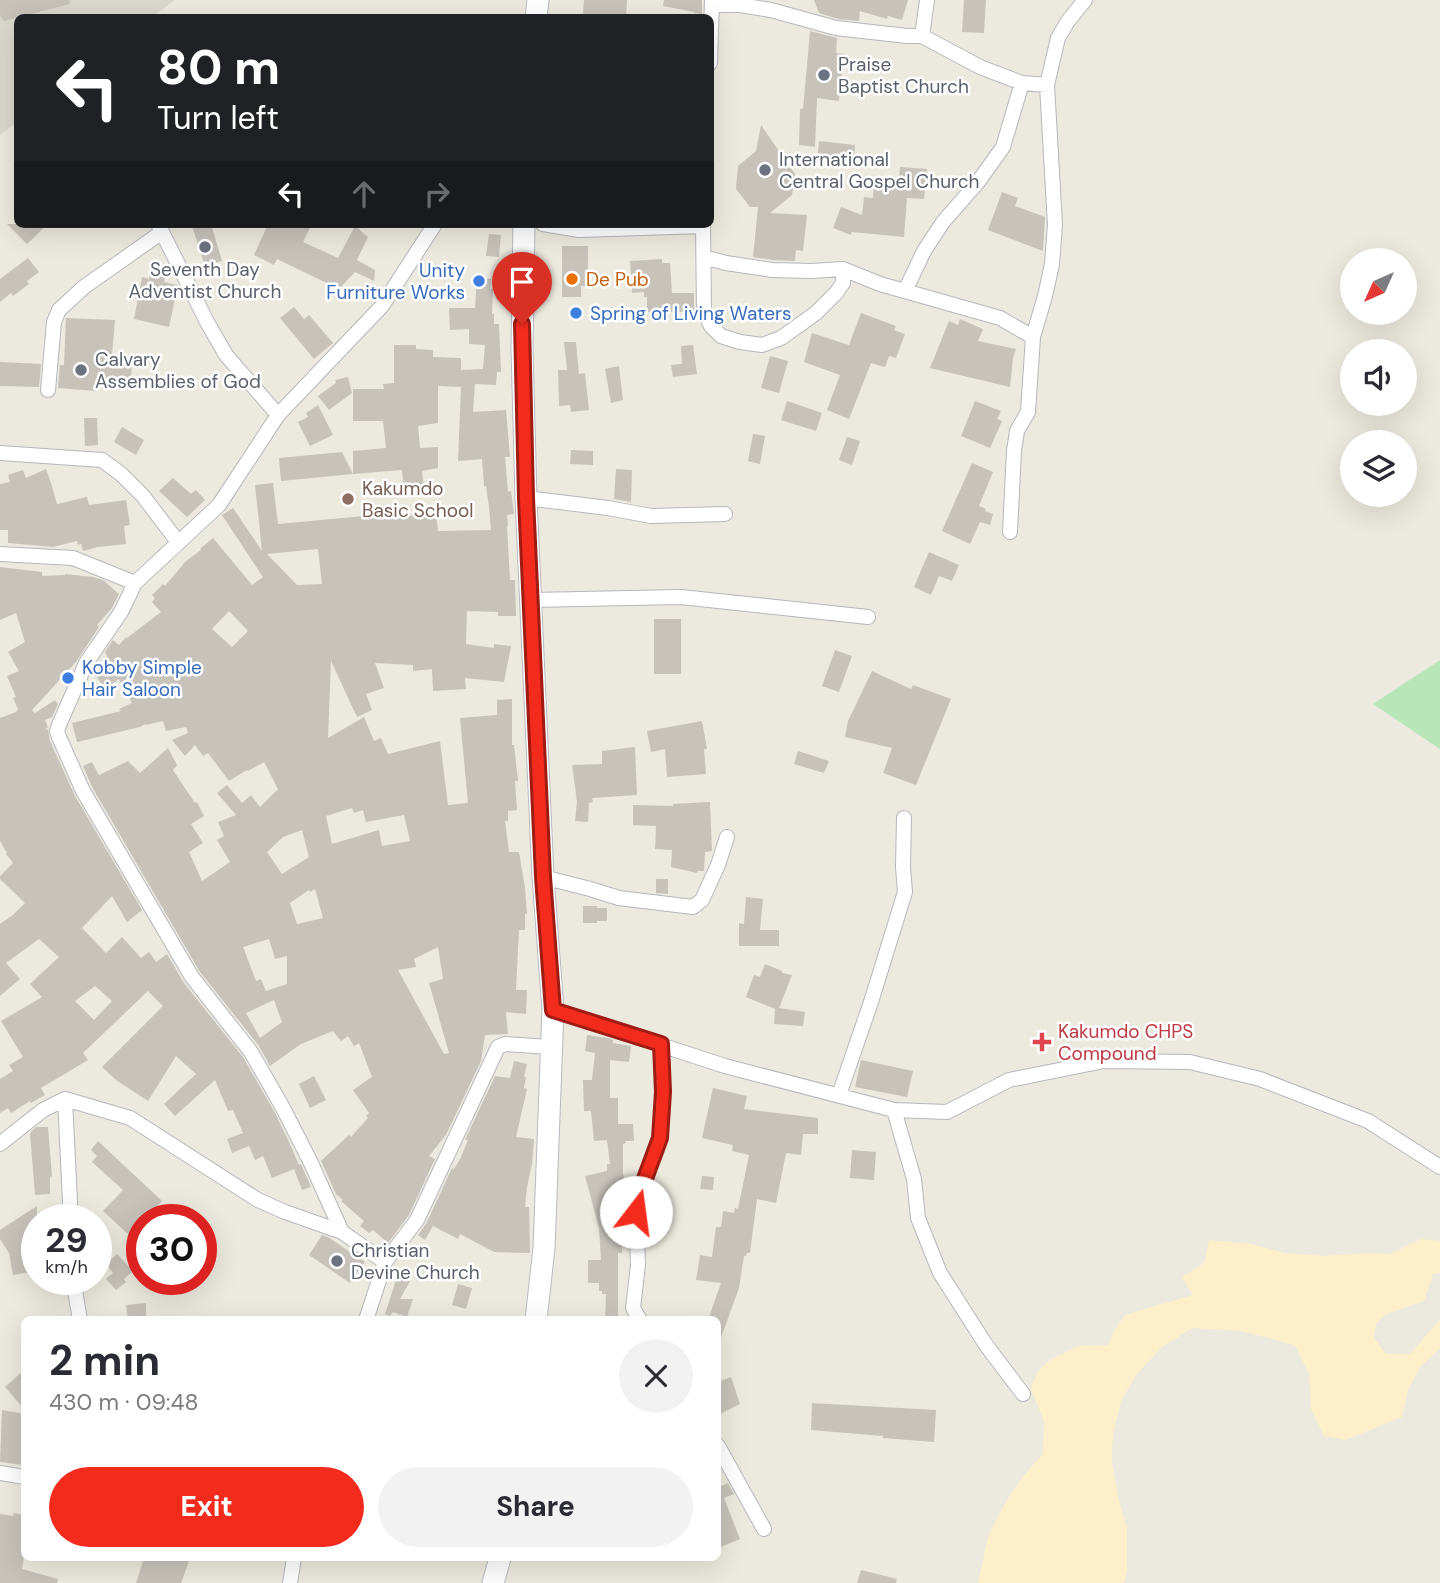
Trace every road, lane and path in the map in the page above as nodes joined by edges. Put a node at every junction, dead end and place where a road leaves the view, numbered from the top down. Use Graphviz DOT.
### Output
graph roads {
  1 [pos="927,0"];
  2 [pos="1085,0"];
  3 [pos="712,2"];
  4 [pos="922,36"];
  5 [pos="1022,83"];
  6 [pos="1047,86"];
  7 [pos="160,228"];
  8 [pos="432,228"];
  9 [pos="524,228"];
  10 [pos="567,228"];
  11 [pos="629,228"];
  12 [pos="703,228"];
  13 [pos="704,257"];
  14 [pos="843,269"];
  15 [pos="905,291"];
  16 [pos="1033,337"];
  17 [pos="48,390"];
  18 [pos="278,415"];
  19 [pos="0,453"];
  20 [pos="526,498"];
  21 [pos="725,514"];
  22 [pos="1010,532"];
  23 [pos="178,542"];
  24 [pos="0,554"];
  25 [pos="135,583"];
  26 [pos="531,600"];
  27 [pos="869,617"];
  28 [pos="904,818"];
  29 [pos="727,837"];
  30 [pos="543,877"];
  31 [pos="553,1010"];
  32 [pos="661,1044"];
  33 [pos="550,1047"];
  34 [pos="839,1095"];
  35 [pos="65,1099"];
  36 [pos="894,1110"];
  37 [pos="0,1144"];
  38 [pos="1440,1167"];
  39 [pos="70,1204"];
  40 [pos="342,1232"];
  41 [pos="385,1262"];
  42 [pos="76,1295"];
  43 [pos="79,1316"];
  44 [pos="367,1316"];
  45 [pos="536,1316"];
  46 [pos="638,1316"];
  47 [pos="1023,1394"];
  48 [pos="721,1451"];
  49 [pos="0,1473"];
  50 [pos="21,1476"];
  51 [pos="764,1529"];
  52 [pos="294,1561"];
  53 [pos="499,1561"];
  54 [pos="290,1583"];
  55 [pos="494,1583"];
  1 -- 4 [label="street"];
  2 -- 6 [label="street"];
  3 -- 4 [label="street"];
  4 -- 5 [label="street"];
  5 -- 6 [label="street"];
  5 -- 15 [label="street"];
  6 -- 16 [label="street"];
  7 -- 17 [label="street"];
  7 -- 18 [label="street"];
  8 -- 18 [label="street"];
  9 -- 20 [label="main road"];
  10 -- 11 [label="street"];
  12 -- 13 [label="street"];
  13 -- 14 [label="street"];
  13 -- 14 [label="street"];
  14 -- 15 [label="street"];
  15 -- 16 [label="street"];
  16 -- 22 [label="street"];
  18 -- 23 [label="street"];
  19 -- 23 [label="street"];
  20 -- 21 [label="street"];
  20 -- 26 [label="main road"];
  23 -- 25 [label="street"];
  24 -- 25 [label="street"];
  25 -- 40 [label="street"];
  26 -- 27 [label="street"];
  26 -- 30 [label="main road"];
  28 -- 34 [label="street"];
  29 -- 30 [label="street"];
  30 -- 31 [label="main road"];
  31 -- 32 [label="street"];
  31 -- 33 [label="main road"];
  32 -- 34 [label="street"];
  32 -- 46 [label="street"];
  33 -- 41 [label="street"];
  33 -- 45 [label="main road"];
  34 -- 36 [label="street"];
  35 -- 37 [label="street"];
  35 -- 39 [label="street"];
  35 -- 40 [label="street"];
  36 -- 38 [label="street"];
  36 -- 47 [label="street"];
  40 -- 41 [label="street"];
  41 -- 44 [label="street"];
  42 -- 43 [label="street"];
  48 -- 51 [label="street"];
  49 -- 50 [label="street"];
  52 -- 54 [label="street"];
  53 -- 55 [label="main road"];
}
